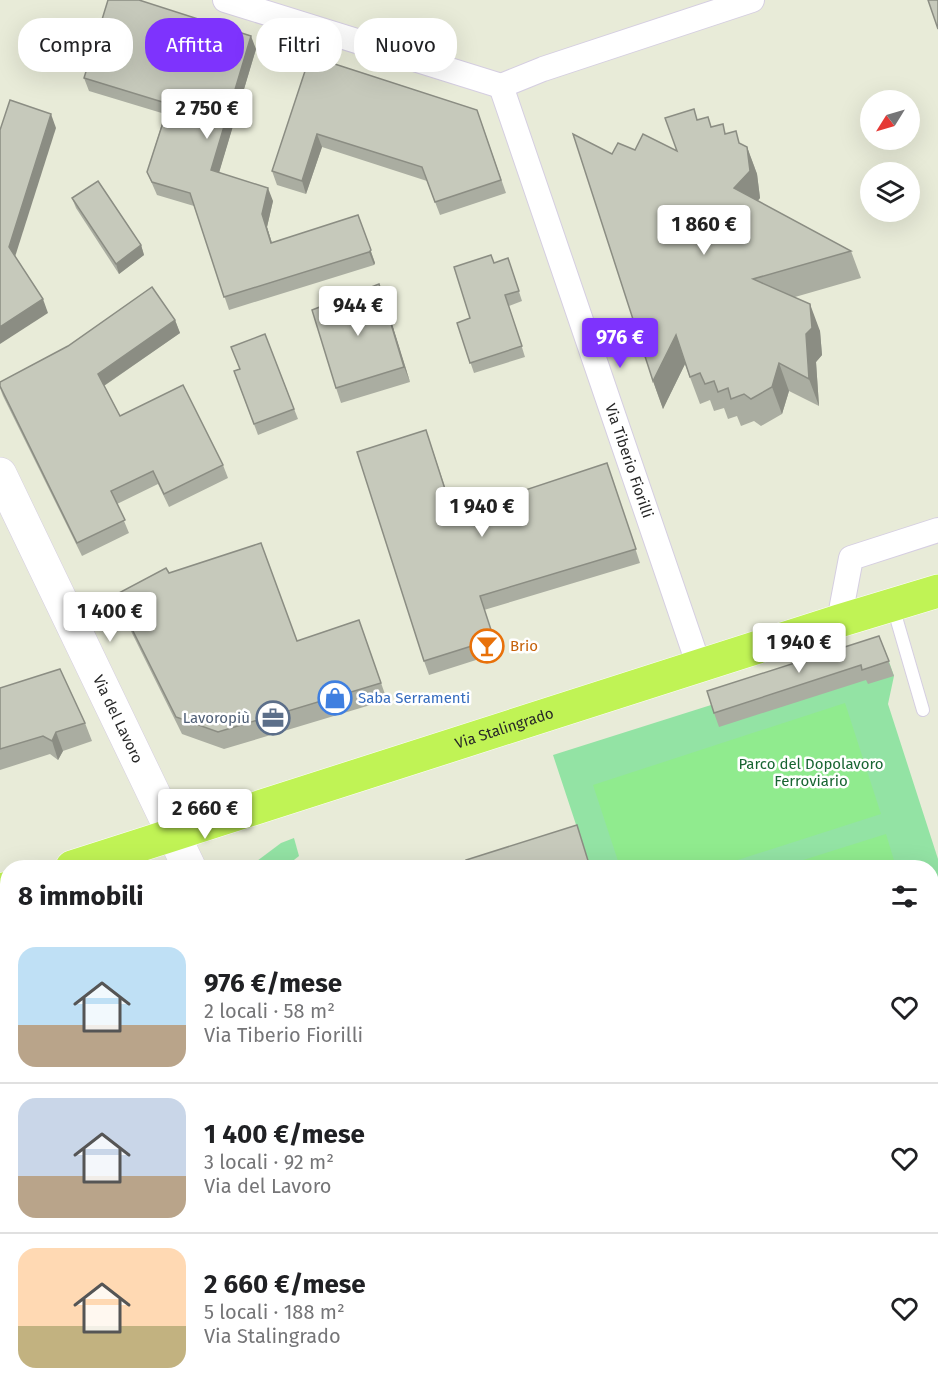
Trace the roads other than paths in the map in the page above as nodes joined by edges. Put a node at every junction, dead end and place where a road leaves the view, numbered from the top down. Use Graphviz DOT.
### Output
graph roads {
  1 [pos="225,0"];
  2 [pos="752,0"];
  3 [pos="501,86"];
  4 [pos="0,474"];
  5 [pos="938,530"];
  6 [pos="938,591"];
  7 [pos="892,605"];
  8 [pos="839,621"];
  9 [pos="699,666"];
  10 [pos="923,710"];
  11 [pos="174,834"];
  12 [pos="94,860"];
  13 [pos="186,860"];
  1 -- 3 [label="street"];
  2 -- 3 [label="street"];
  3 -- 9 [label="street, Via Tiberio Fiorilli"];
  4 -- 11 [label="street, Via del Lavoro"];
  5 -- 8 [label="street"];
  6 -- 7 [label="main road, Via Stalingrado"];
  7 -- 8 [label="main road, Via Stalingrado"];
  7 -- 10 [label="lane"];
  8 -- 9 [label="main road, Via Stalingrado"];
  9 -- 11 [label="main road, Via Stalingrado"];
  11 -- 12 [label="main road, Via Stalingrado"];
  11 -- 13 [label="street, Via del Lavoro"];
}
